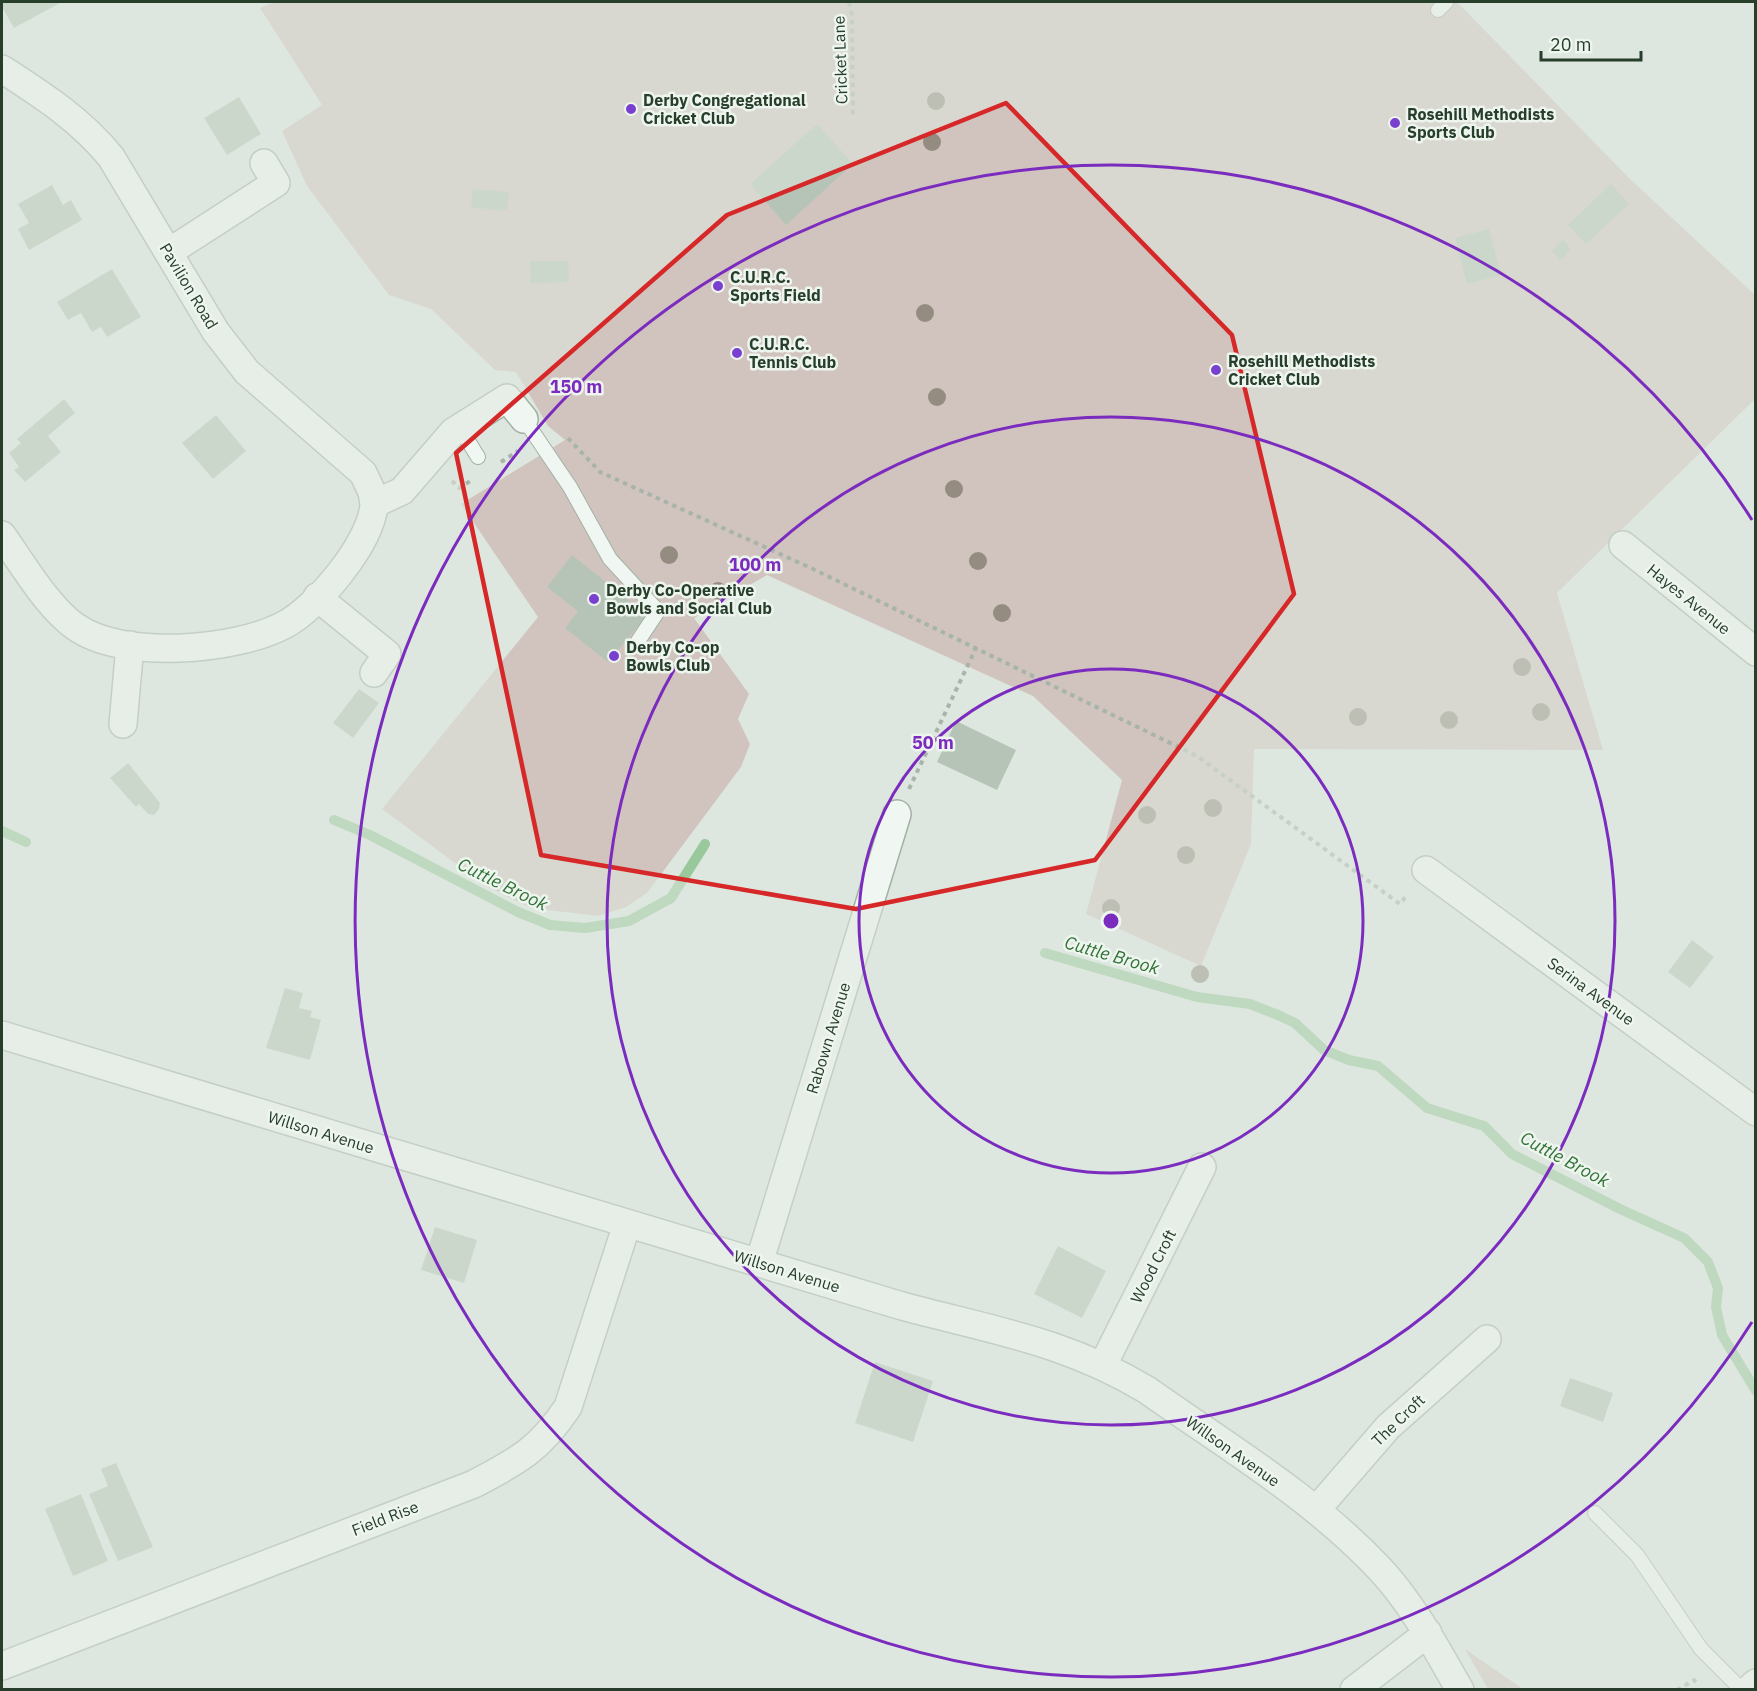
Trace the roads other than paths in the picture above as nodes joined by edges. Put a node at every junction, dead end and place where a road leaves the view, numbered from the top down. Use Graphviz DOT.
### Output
graph roads {
  1 [pos="2,69"];
  2 [pos="264,164"];
  3 [pos="169,252"];
  4 [pos="460,428"];
  5 [pos="531,428"];
  6 [pos="478,457"];
  7 [pos="374,504"];
  8 [pos="2,535"];
  9 [pos="1623,545"];
  10 [pos="317,597"];
  11 [pos="638,641"];
  12 [pos="130,645"];
  13 [pos="1755,652"];
  14 [pos="374,674"];
  15 [pos="123,724"];
  16 [pos="897,814"];
  17 [pos="1426,870"];
  18 [pos="2,1035"];
  19 [pos="1755,1112"];
  20 [pos="1202,1167"];
  21 [pos="627,1224"];
  22 [pos="759,1263"];
  23 [pos="1487,1339"];
  24 [pos="1103,1365"];
  25 [pos="1317,1509"];
  26 [pos="1595,1513"];
  27 [pos="1428,1633"];
  28 [pos="2,1666"];
  29 [pos="1755,1683"];
  30 [pos="1354,1689"];
  31 [pos="1460,1689"];
  32 [pos="1742,1689"];
  33 [pos="1748,1689"];
  1 -- 3 [label="street, Pavilion Road"];
  2 -- 3 [label="street"];
  3 -- 7 [label="street, Pavilion Road"];
  4 -- 5 [label="street"];
  4 -- 6 [label="lane"];
  4 -- 7 [label="street"];
  5 -- 11 [label="lane"];
  7 -- 10 [label="street"];
  8 -- 12 [label="street"];
  9 -- 13 [label="street, Hayes Avenue"];
  10 -- 12 [label="street"];
  10 -- 14 [label="street"];
  12 -- 15 [label="street"];
  16 -- 22 [label="street, Rabown Avenue"];
  17 -- 19 [label="street, Serina Avenue"];
  18 -- 21 [label="street, Willson Avenue"];
  20 -- 24 [label="street, Wood Croft"];
  21 -- 22 [label="street, Willson Avenue"];
  21 -- 28 [label="street, Field Rise"];
  22 -- 24 [label="street, Willson Avenue"];
  23 -- 25 [label="street, The Croft"];
  24 -- 25 [label="street, Willson Avenue"];
  25 -- 27 [label="street, Willson Avenue"];
  26 -- 32 [label="lane"];
  27 -- 30 [label="street"];
  27 -- 31 [label="street, Willson Avenue"];
  29 -- 33 [label="street"];
}
